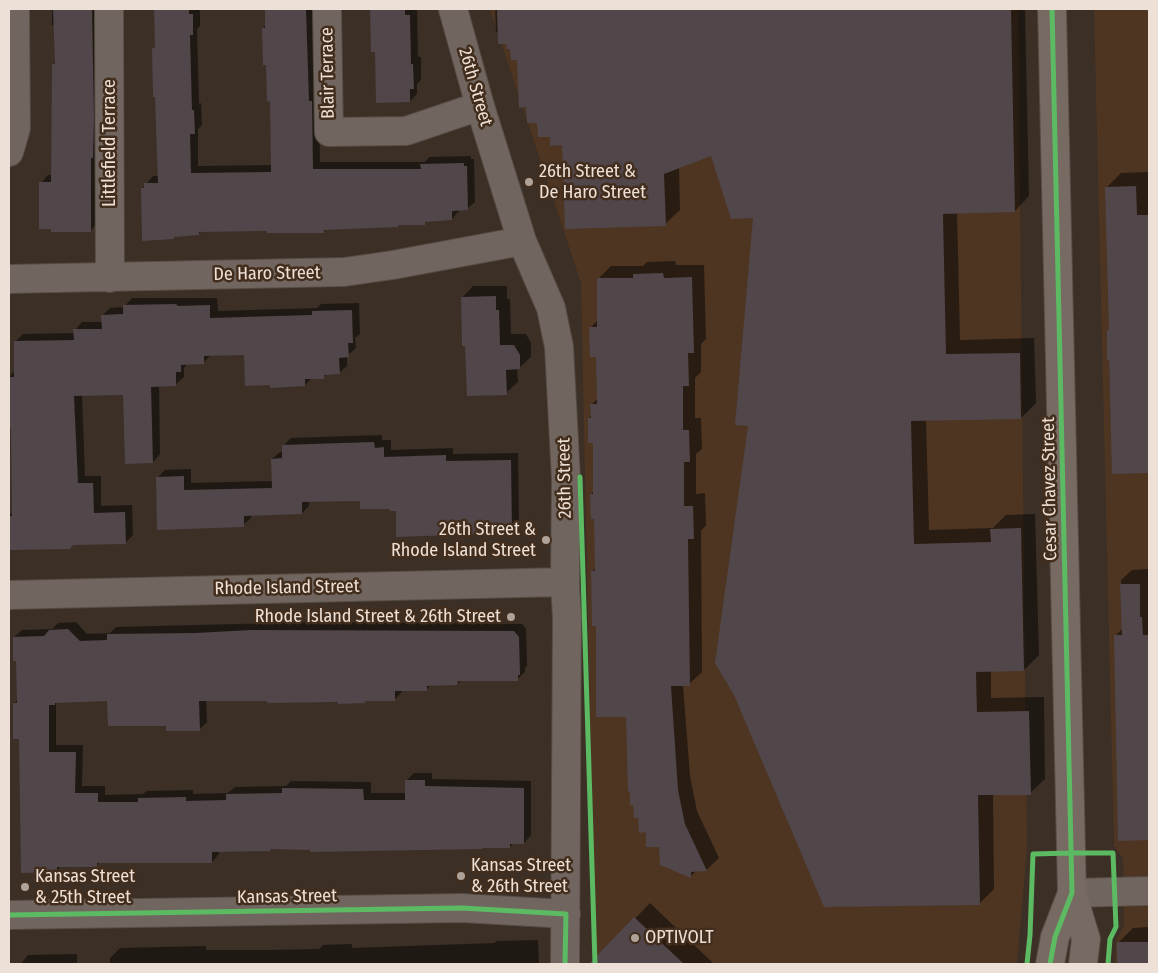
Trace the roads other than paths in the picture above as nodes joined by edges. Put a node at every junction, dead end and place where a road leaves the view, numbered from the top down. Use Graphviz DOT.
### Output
graph roads {
  1 [pos="15,9"];
  2 [pos="109,9"];
  3 [pos="326,9"];
  4 [pos="452,9"];
  5 [pos="1052,9"];
  6 [pos="480,106"];
  7 [pos="9,152"];
  8 [pos="522,241"];
  9 [pos="110,278"];
  10 [pos="9,279"];
  11 [pos="565,582"];
  12 [pos="9,594"];
  13 [pos="1149,891"];
  14 [pos="1072,893"];
  15 [pos="566,914"];
  16 [pos="9,915"];
  17 [pos="565,964"];
  18 [pos="1050,964"];
  19 [pos="1083,964"];
  1 -- 7 [label="street"];
  2 -- 9 [label="street, Littlefield Terrace"];
  3 -- 6 [label="street, Blair Terrace"];
  4 -- 6 [label="street, 26th Street"];
  5 -- 14 [label="main road, Cesar Chavez Street"];
  6 -- 8 [label="street, 26th Street"];
  8 -- 9 [label="street, De Haro Street"];
  8 -- 11 [label="street, 26th Street"];
  9 -- 10 [label="street, De Haro Street"];
  11 -- 12 [label="street, Rhode Island Street"];
  11 -- 15 [label="street, 26th Street"];
  13 -- 14 [label="street"];
  14 -- 18 [label="main road, Cesar Chavez Street"];
  14 -- 19 [label="main road, Cesar Chavez Street"];
  15 -- 16 [label="street, Kansas Street"];
  15 -- 17 [label="street, 26th Street"];
}
